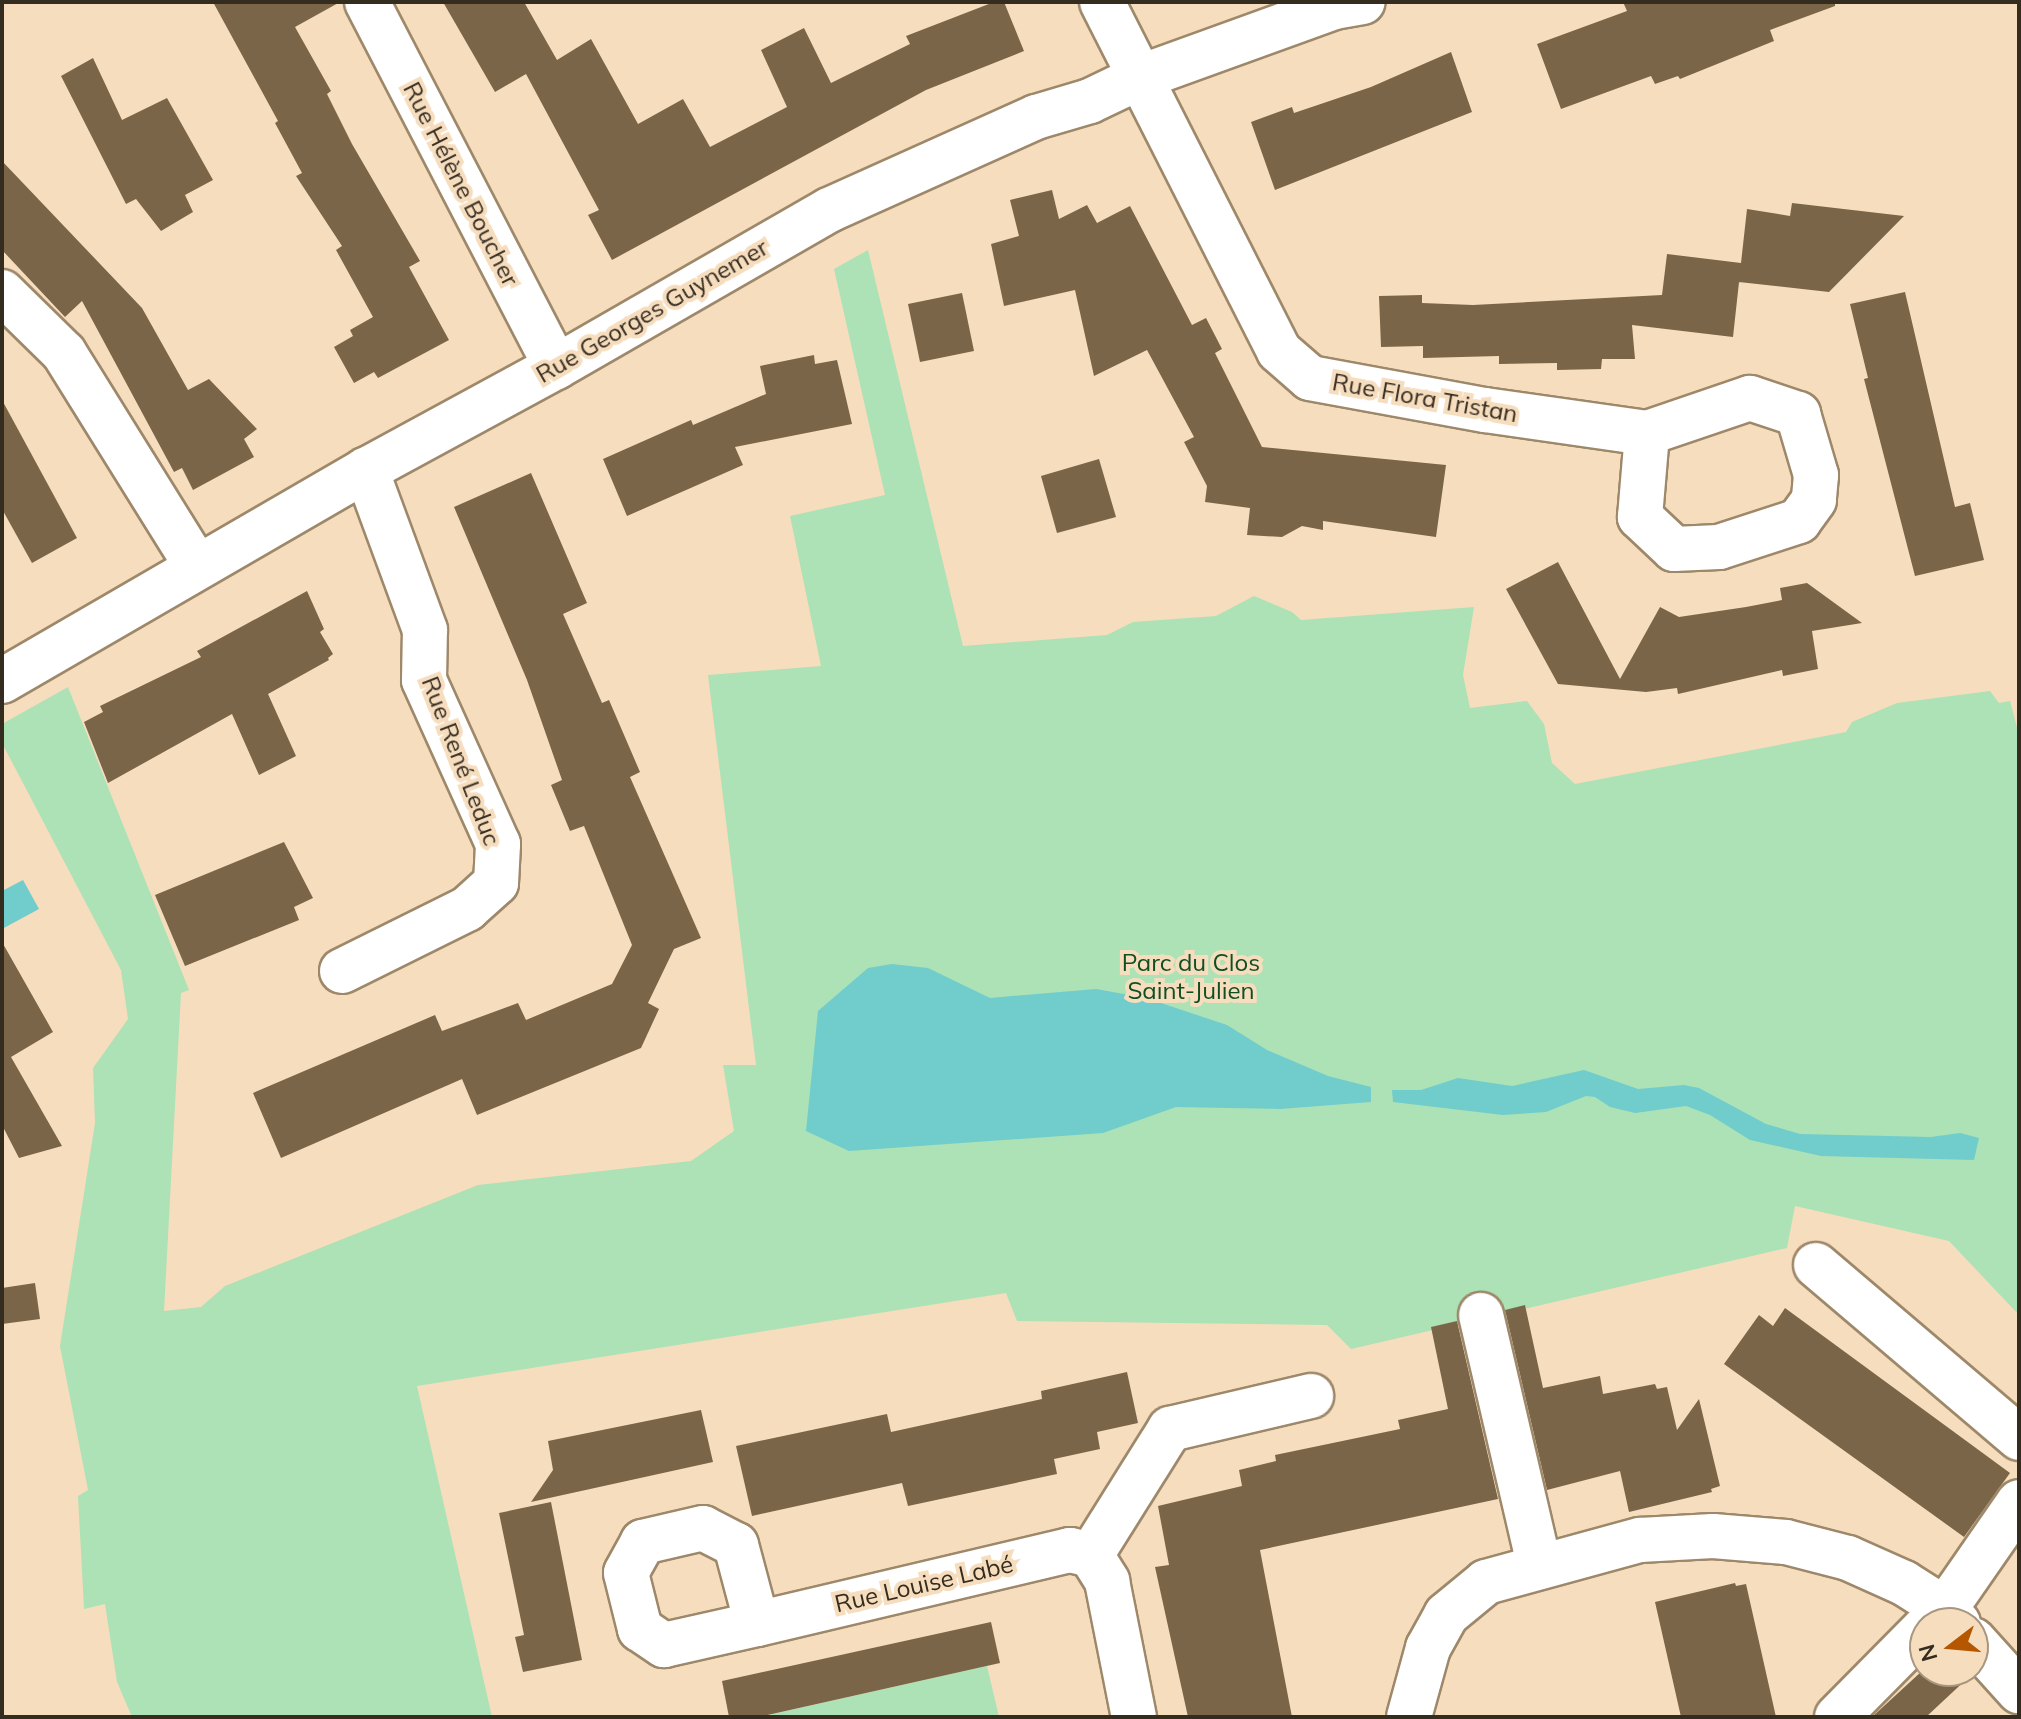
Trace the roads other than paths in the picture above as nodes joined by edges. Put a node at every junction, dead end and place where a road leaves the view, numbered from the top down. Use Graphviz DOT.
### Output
graph roads {
  1 [pos="367,2"];
  2 [pos="1102,2"];
  3 [pos="1347,4"];
  4 [pos="1138,78"];
  5 [pos="2,292"];
  6 [pos="556,367"];
  7 [pos="1647,433"];
  8 [pos="366,470"];
  9 [pos="197,567"];
  10 [pos="2,681"];
  11 [pos="342,971"];
  12 [pos="1816,1265"];
  13 [pos="1481,1315"];
  14 [pos="1311,1396"];
  15 [pos="2019,1438"];
  16 [pos="2019,1502"];
  17 [pos="1091,1555"];
  18 [pos="1539,1565"];
  19 [pos="1928,1607"];
  20 [pos="1957,1607"];
  21 [pos="757,1624"];
  22 [pos="1909,1656"];
  23 [pos="1989,1664"];
  24 [pos="2019,1691"];
  25 [pos="1134,1717"];
  26 [pos="1409,1717"];
  27 [pos="1837,1717"];
  1 -- 6 [label="street, Rue Hélène Boucher"];
  2 -- 4 [label="street, Rue Flora Tristan"];
  3 -- 4 [label="street, Rue Georges Guynemer"];
  4 -- 6 [label="street, Rue Georges Guynemer"];
  4 -- 7 [label="street, Rue Flora Tristan"];
  5 -- 9 [label="street"];
  6 -- 8 [label="street, Rue Georges Guynemer"];
  8 -- 9 [label="street, Rue Georges Guynemer"];
  8 -- 11 [label="street, Rue René Leduc"];
  9 -- 10 [label="street, Rue Georges Guynemer"];
  12 -- 15 [label="street"];
  13 -- 18 [label="street"];
  14 -- 17 [label="street"];
  16 -- 20 [label="street"];
  17 -- 21 [label="street, Rue Louise Labé"];
  17 -- 25 [label="street"];
  18 -- 19 [label="street"];
  18 -- 26 [label="street"];
  22 -- 27 [label="street"];
  23 -- 24 [label="street"];
}
